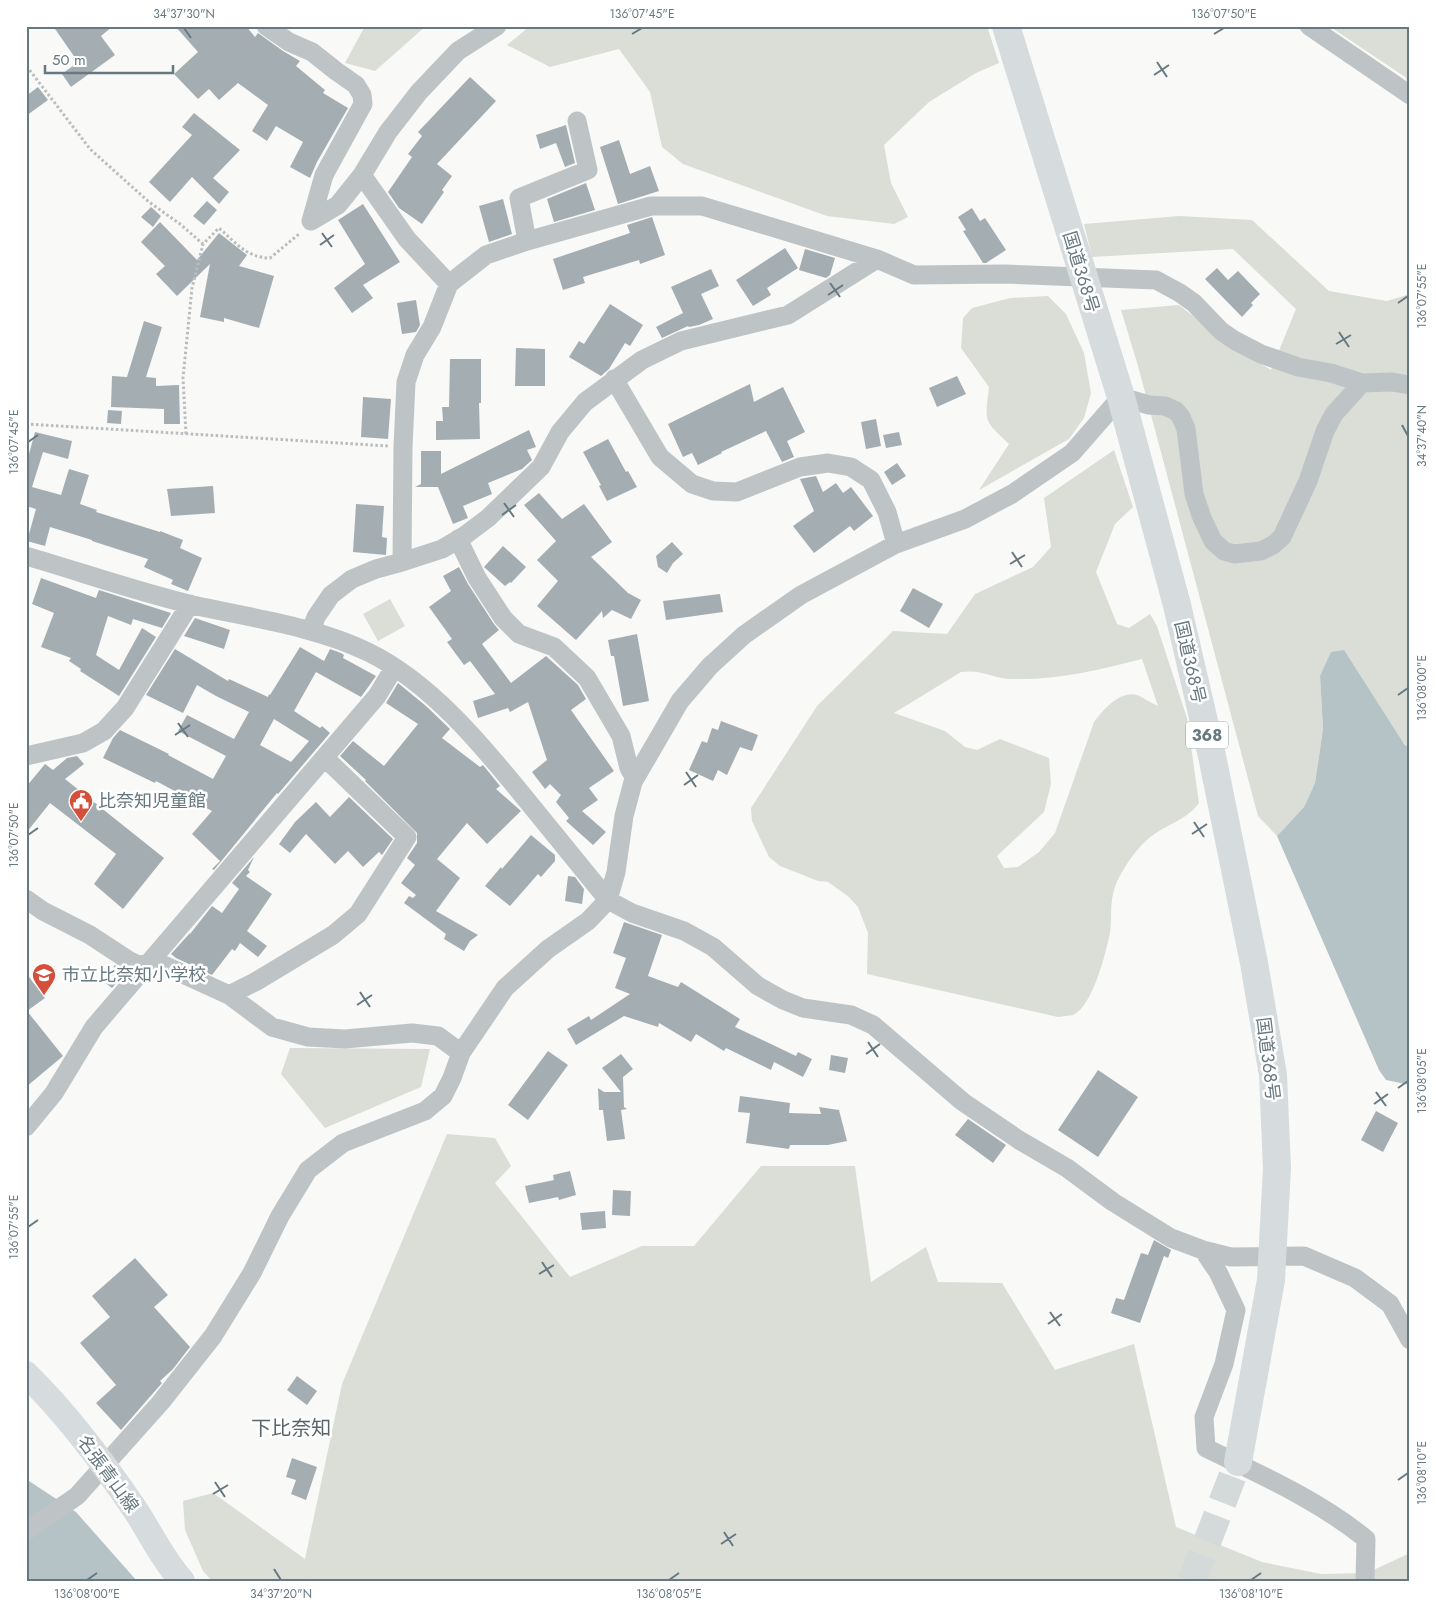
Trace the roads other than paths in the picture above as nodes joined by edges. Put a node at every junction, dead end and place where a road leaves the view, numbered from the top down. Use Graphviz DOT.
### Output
graph roads {
  1 [pos="266,26"];
  2 [pos="497,26"];
  3 [pos="1006,26"];
  4 [pos="1309,26"];
  5 [pos="1410,95"];
  6 [pos="577,120"];
  7 [pos="362,175"];
  8 [pos="527,241"];
  9 [pos="877,259"];
  10 [pos="449,284"];
  11 [pos="614,379"];
  12 [pos="1362,383"];
  13 [pos="1410,385"];
  14 [pos="1121,397"];
  15 [pos="458,539"];
  16 [pos="896,544"];
  17 [pos="26,556"];
  18 [pos="402,562"];
  19 [pos="190,604"];
  20 [pos="310,631"];
  21 [pos="394,668"];
  22 [pos="26,756"];
  23 [pos="325,758"];
  24 [pos="635,778"];
  25 [pos="26,899"];
  26 [pos="608,900"];
  27 [pos="148,964"];
  28 [pos="229,995"];
  29 [pos="461,1053"];
  30 [pos="26,1127"];
  31 [pos="1203,1250"];
  32 [pos="1273,1257"];
  33 [pos="1410,1340"];
  34 [pos="26,1374"];
  35 [pos="1238,1462"];
  36 [pos="105,1466"];
  37 [pos="26,1531"];
  38 [pos="182,1581"];
  39 [pos="1365,1581"];
  1 -- 7 [label="street"];
  2 -- 7 [label="street"];
  3 -- 14 [label="highway, 国道368号 / 368"];
  4 -- 5 [label="street"];
  6 -- 8 [label="street"];
  7 -- 10 [label="street"];
  8 -- 9 [label="street"];
  8 -- 10 [label="street"];
  9 -- 11 [label="street"];
  9 -- 12 [label="street"];
  10 -- 18 [label="street"];
  11 -- 15 [label="street"];
  11 -- 16 [label="street"];
  12 -- 13 [label="street"];
  12 -- 14 [label="street"];
  14 -- 16 [label="street"];
  14 -- 32 [label="highway, 国道368号 / 368"];
  15 -- 18 [label="street"];
  15 -- 24 [label="street"];
  16 -- 24 [label="street"];
  17 -- 19 [label="street"];
  18 -- 20 [label="street"];
  19 -- 20 [label="street"];
  19 -- 22 [label="street"];
  20 -- 21 [label="street"];
  21 -- 23 [label="street"];
  21 -- 26 [label="street"];
  23 -- 27 [label="street"];
  23 -- 28 [label="street"];
  24 -- 26 [label="street"];
  25 -- 27 [label="street"];
  26 -- 29 [label="street"];
  26 -- 31 [label="street"];
  27 -- 28 [label="street"];
  27 -- 30 [label="street"];
  28 -- 29 [label="street"];
  29 -- 36 [label="street"];
  31 -- 32 [label="street"];
  31 -- 39 [label="street"];
  32 -- 33 [label="street"];
  32 -- 35 [label="highway, 国道368号 / 368"];
  34 -- 36 [label="main road, 名張青山線"];
  36 -- 37 [label="street"];
  36 -- 38 [label="main road, 名張青山線"];
}
